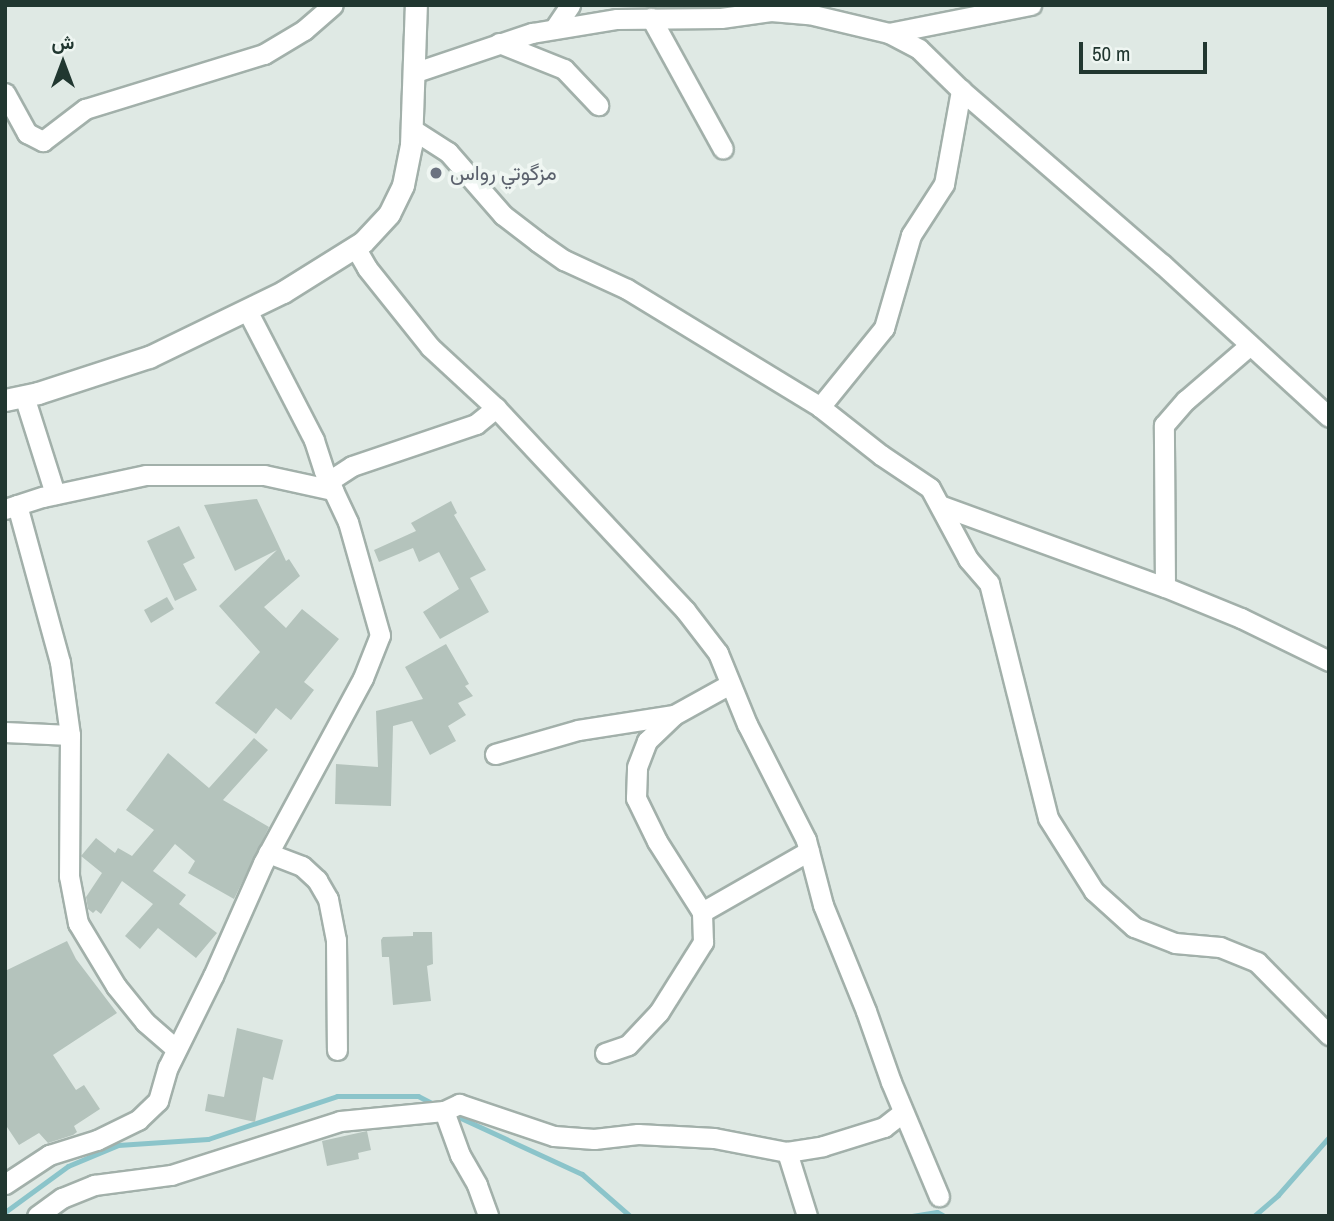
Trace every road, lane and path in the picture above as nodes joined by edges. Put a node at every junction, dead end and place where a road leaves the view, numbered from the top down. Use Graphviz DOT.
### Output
graph roads {
  1 [pos="333,5"];
  2 [pos="416,5"];
  3 [pos="570,5"];
  4 [pos="1031,5"];
  5 [pos="651,18"];
  6 [pos="554,29"];
  7 [pos="889,33"];
  8 [pos="499,43"];
  9 [pos="413,73"];
  10 [pos="961,90"];
  11 [pos="5,93"];
  12 [pos="598,105"];
  13 [pos="412,129"];
  14 [pos="723,149"];
  15 [pos="355,247"];
  16 [pos="247,310"];
  17 [pos="1250,345"];
  18 [pos="15,398"];
  19 [pos="821,407"];
  20 [pos="496,408"];
  21 [pos="1329,417"];
  22 [pos="331,485"];
  23 [pos="55,495"];
  24 [pos="942,506"];
  25 [pos="11,507"];
  26 [pos="1165,587"];
  27 [pos="1329,661"];
  28 [pos="730,684"];
  29 [pos="674,715"];
  30 [pos="5,732"];
  31 [pos="70,735"];
  32 [pos="495,754"];
  33 [pos="809,851"];
  34 [pos="268,852"];
  35 [pos="702,912"];
  36 [pos="1329,1035"];
  37 [pos="176,1049"];
  38 [pos="337,1050"];
  39 [pos="605,1054"];
  40 [pos="444,1111"];
  41 [pos="903,1112"];
  42 [pos="787,1152"];
  43 [pos="5,1184"];
  44 [pos="939,1196"];
  45 [pos="37,1216"];
  46 [pos="488,1216"];
  47 [pos="807,1216"];
  1 -- 11 [label="street"];
  2 -- 9 [label="street"];
  3 -- 6 [label="street"];
  4 -- 7 [label="street"];
  5 -- 6 [label="street"];
  5 -- 7 [label="street"];
  5 -- 14 [label="street"];
  6 -- 8 [label="street"];
  7 -- 10 [label="street"];
  8 -- 9 [label="street"];
  8 -- 12 [label="street"];
  9 -- 13 [label="street"];
  10 -- 17 [label="street"];
  10 -- 19 [label="street"];
  13 -- 15 [label="street"];
  13 -- 19 [label="street"];
  15 -- 16 [label="street"];
  15 -- 20 [label="street"];
  16 -- 18 [label="street"];
  16 -- 22 [label="street"];
  17 -- 21 [label="street"];
  17 -- 26 [label="street"];
  18 -- 23 [label="street"];
  19 -- 24 [label="street"];
  20 -- 22 [label="street"];
  20 -- 28 [label="street"];
  22 -- 23 [label="street"];
  22 -- 34 [label="street"];
  23 -- 25 [label="street"];
  24 -- 26 [label="street"];
  24 -- 36 [label="street"];
  25 -- 31 [label="street"];
  26 -- 27 [label="street"];
  28 -- 29 [label="street"];
  28 -- 33 [label="street"];
  29 -- 32 [label="street"];
  29 -- 35 [label="street"];
  30 -- 31 [label="street"];
  31 -- 37 [label="street"];
  33 -- 35 [label="street"];
  33 -- 41 [label="street"];
  34 -- 37 [label="street"];
  34 -- 38 [label="street"];
  35 -- 39 [label="street"];
  37 -- 43 [label="street"];
  40 -- 42 [label="street"];
  40 -- 45 [label="street"];
  40 -- 46 [label="street"];
  41 -- 42 [label="street"];
  41 -- 44 [label="street"];
  42 -- 47 [label="street"];
}
